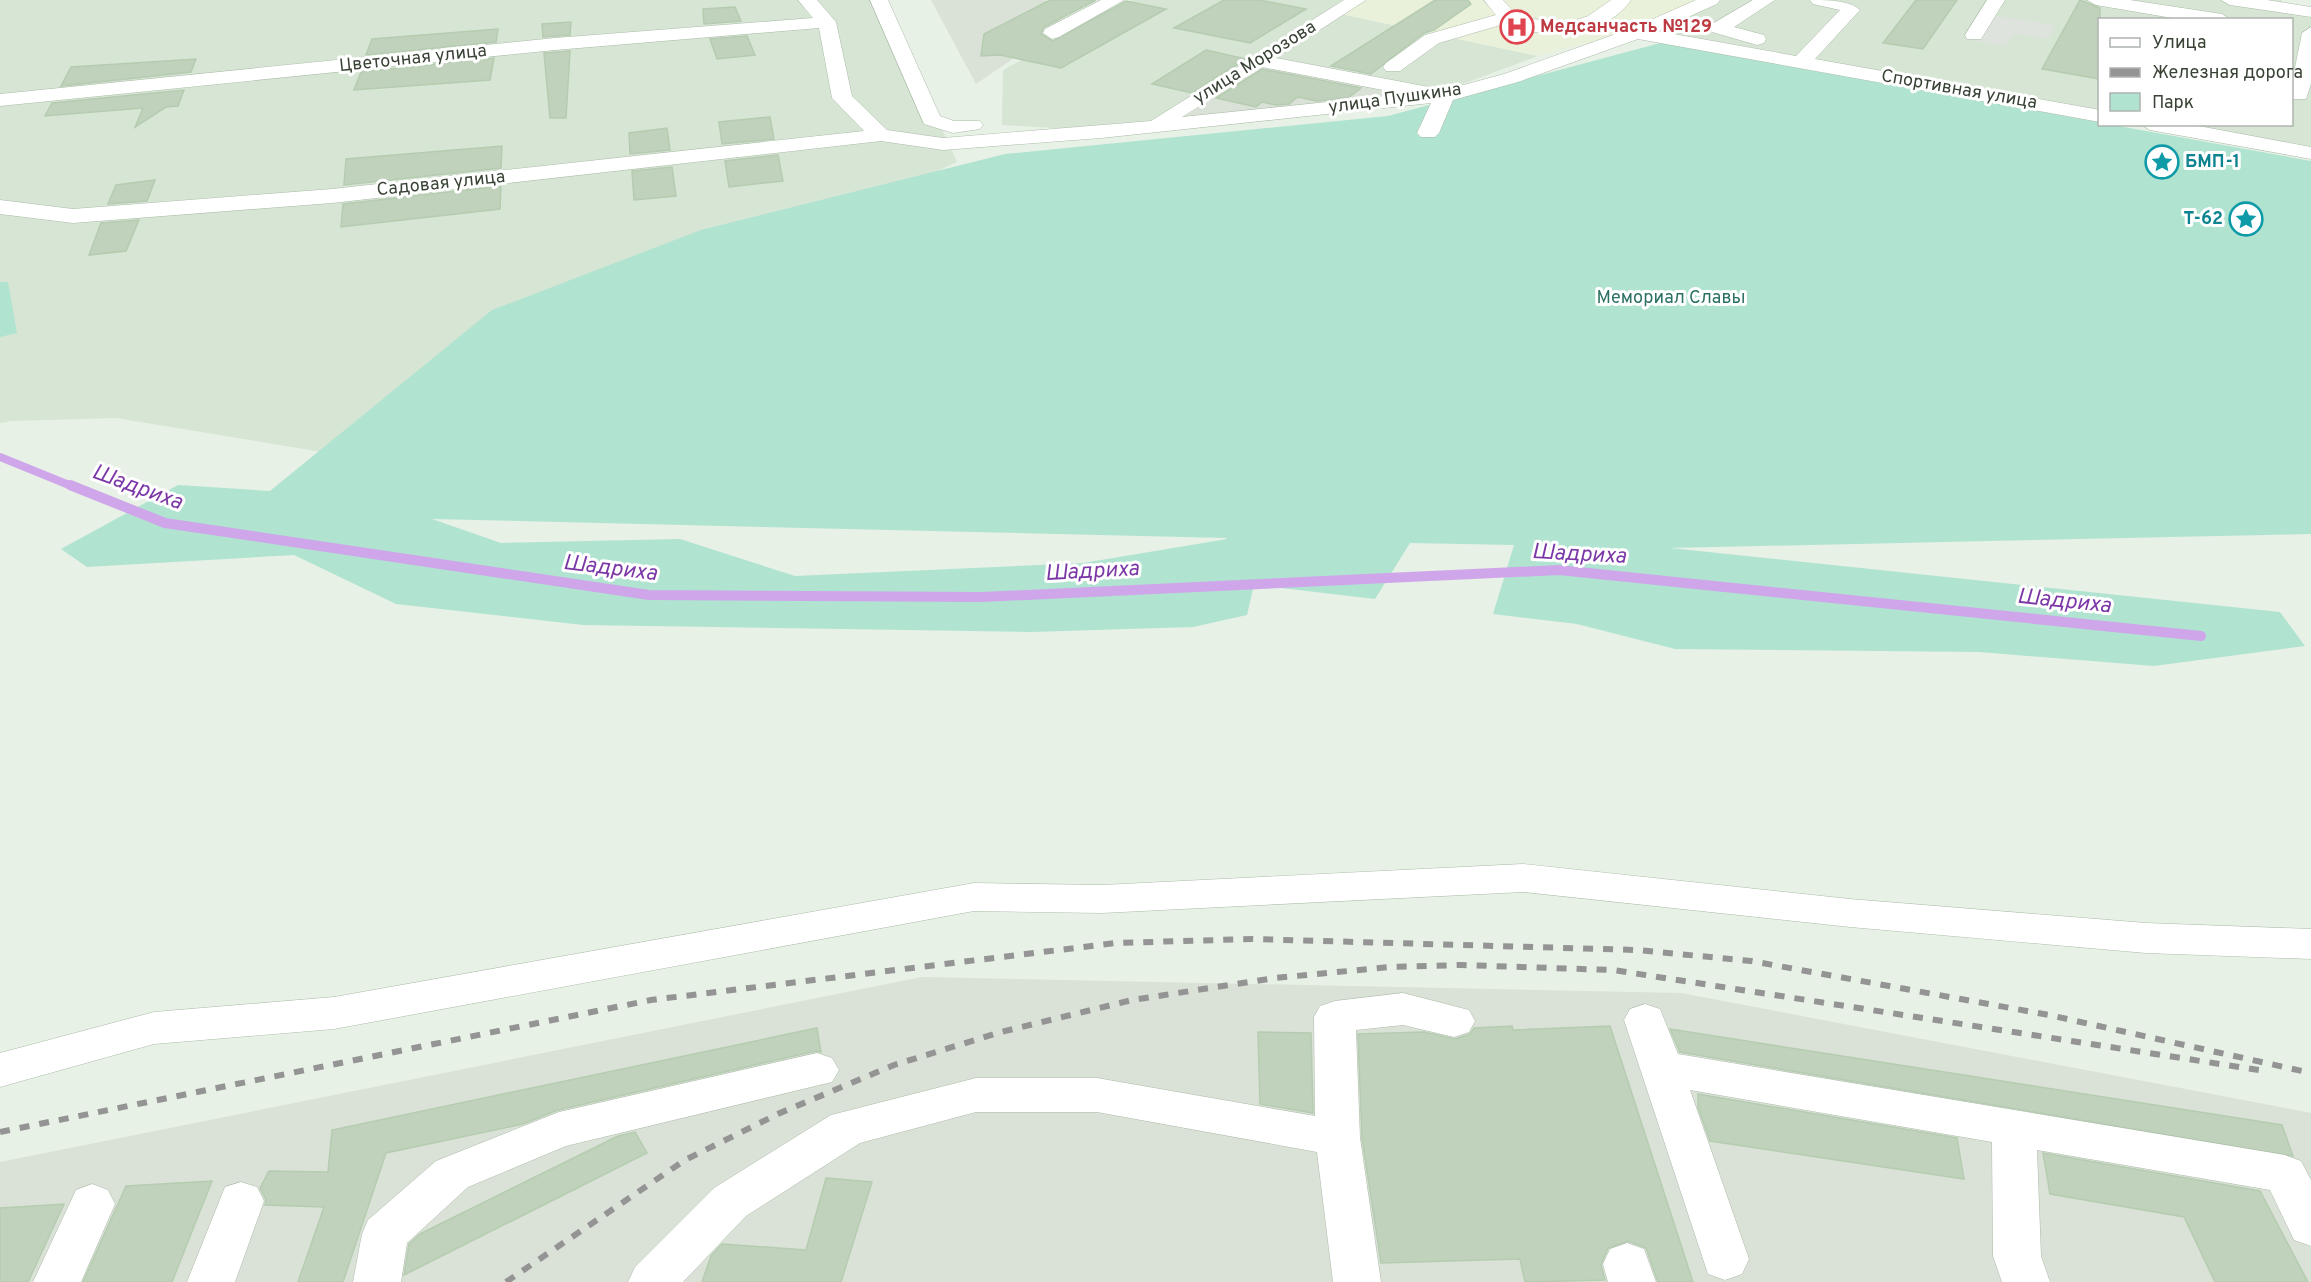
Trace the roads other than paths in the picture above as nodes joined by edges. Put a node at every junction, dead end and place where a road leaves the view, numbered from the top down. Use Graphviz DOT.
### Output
graph roads {
  1 [pos="807,0"];
  2 [pos="879,0"];
  3 [pos="1115,0"];
  4 [pos="1493,0"];
  5 [pos="1622,0"];
  6 [pos="1711,0"];
  7 [pos="1766,0"];
  8 [pos="1819,0"];
  9 [pos="1996,0"];
  10 [pos="2096,0"];
  11 [pos="2230,0"];
  12 [pos="1321,2"];
  13 [pos="1352,3"];
  14 [pos="2311,12"];
  15 [pos="2139,13"];
  16 [pos="1509,18"];
  17 [pos="2198,18"];
  18 [pos="827,22"];
  19 [pos="2293,30"];
  20 [pos="1052,33"];
  21 [pos="1450,33"];
  22 [pos="1636,33"];
  23 [pos="2311,33"];
  24 [pos="1974,35"];
  25 [pos="1495,41"];
  26 [pos="1540,49"];
  27 [pos="1574,55"];
  28 [pos="1810,60"];
  29 [pos="1261,61"];
  30 [pos="1393,67"];
  31 [pos="1445,96"];
  32 [pos="2299,96"];
  33 [pos="0,100"];
  34 [pos="2098,116"];
  35 [pos="1154,126"];
  36 [pos="2161,126"];
  37 [pos="1101,132"];
  38 [pos="1428,133"];
  39 [pos="881,135"];
  40 [pos="2311,153"];
  41 [pos="0,207"];
  42 [pos="2311,944"];
  43 [pos="1645,1020"];
  44 [pos="1454,1021"];
  45 [pos="1661,1068"];
  46 [pos="0,1070"];
  47 [pos="817,1070"];
  48 [pos="2014,1129"];
  49 [pos="1338,1138"];
  50 [pos="241,1200"];
  51 [pos="92,1204"];
  52 [pos="2311,1226"];
  53 [pos="1725,1259"];
  54 [pos="57,1282"];
  55 [pos="211,1282"];
  56 [pos="377,1282"];
  57 [pos="652,1282"];
  58 [pos="1357,1282"];
  59 [pos="2026,1282"];
  1 -- 18 [label="street"];
  2 -- 37 [label="street"];
  3 -- 20 [label="street"];
  4 -- 16 [label="street"];
  5 -- 16 [label="street"];
  6 -- 22 [label="street, улица Пушкина"];
  7 -- 28 [label="street"];
  8 -- 28 [label="street"];
  9 -- 24 [label="street"];
  10 -- 15 [label="street"];
  11 -- 14 [label="street"];
  12 -- 13 [label="street"];
  13 -- 29 [label="street, улица Морозова"];
  15 -- 17 [label="street"];
  16 -- 21 [label="street"];
  18 -- 33 [label="street, Цветочная улица"];
  18 -- 39 [label="street"];
  19 -- 23 [label="street"];
  21 -- 25 [label="street"];
  21 -- 30 [label="street"];
  22 -- 27 [label="street, улица Пушкина"];
  22 -- 28 [label="street"];
  23 -- 32 [label="street"];
  26 -- 27 [label="street"];
  27 -- 31 [label="street, улица Пушкина"];
  28 -- 34 [label="street, Спортивная улица"];
  29 -- 31 [label="street"];
  29 -- 35 [label="street, улица Морозова"];
  31 -- 35 [label="street, улица Пушкина"];
  31 -- 38 [label="street"];
  35 -- 37 [label="street, улица Пушкина"];
  36 -- 40 [label="street"];
  37 -- 39 [label="street, Садовая улица"];
  39 -- 41 [label="street, Садовая улица"];
  42 -- 46 [label="street"];
  43 -- 45 [label="street"];
  44 -- 49 [label="street"];
  45 -- 48 [label="street"];
  45 -- 53 [label="street"];
  47 -- 56 [label="street"];
  48 -- 52 [label="street"];
  48 -- 59 [label="street"];
  49 -- 57 [label="street"];
  49 -- 58 [label="street"];
  50 -- 55 [label="street"];
  51 -- 54 [label="street"];
}
